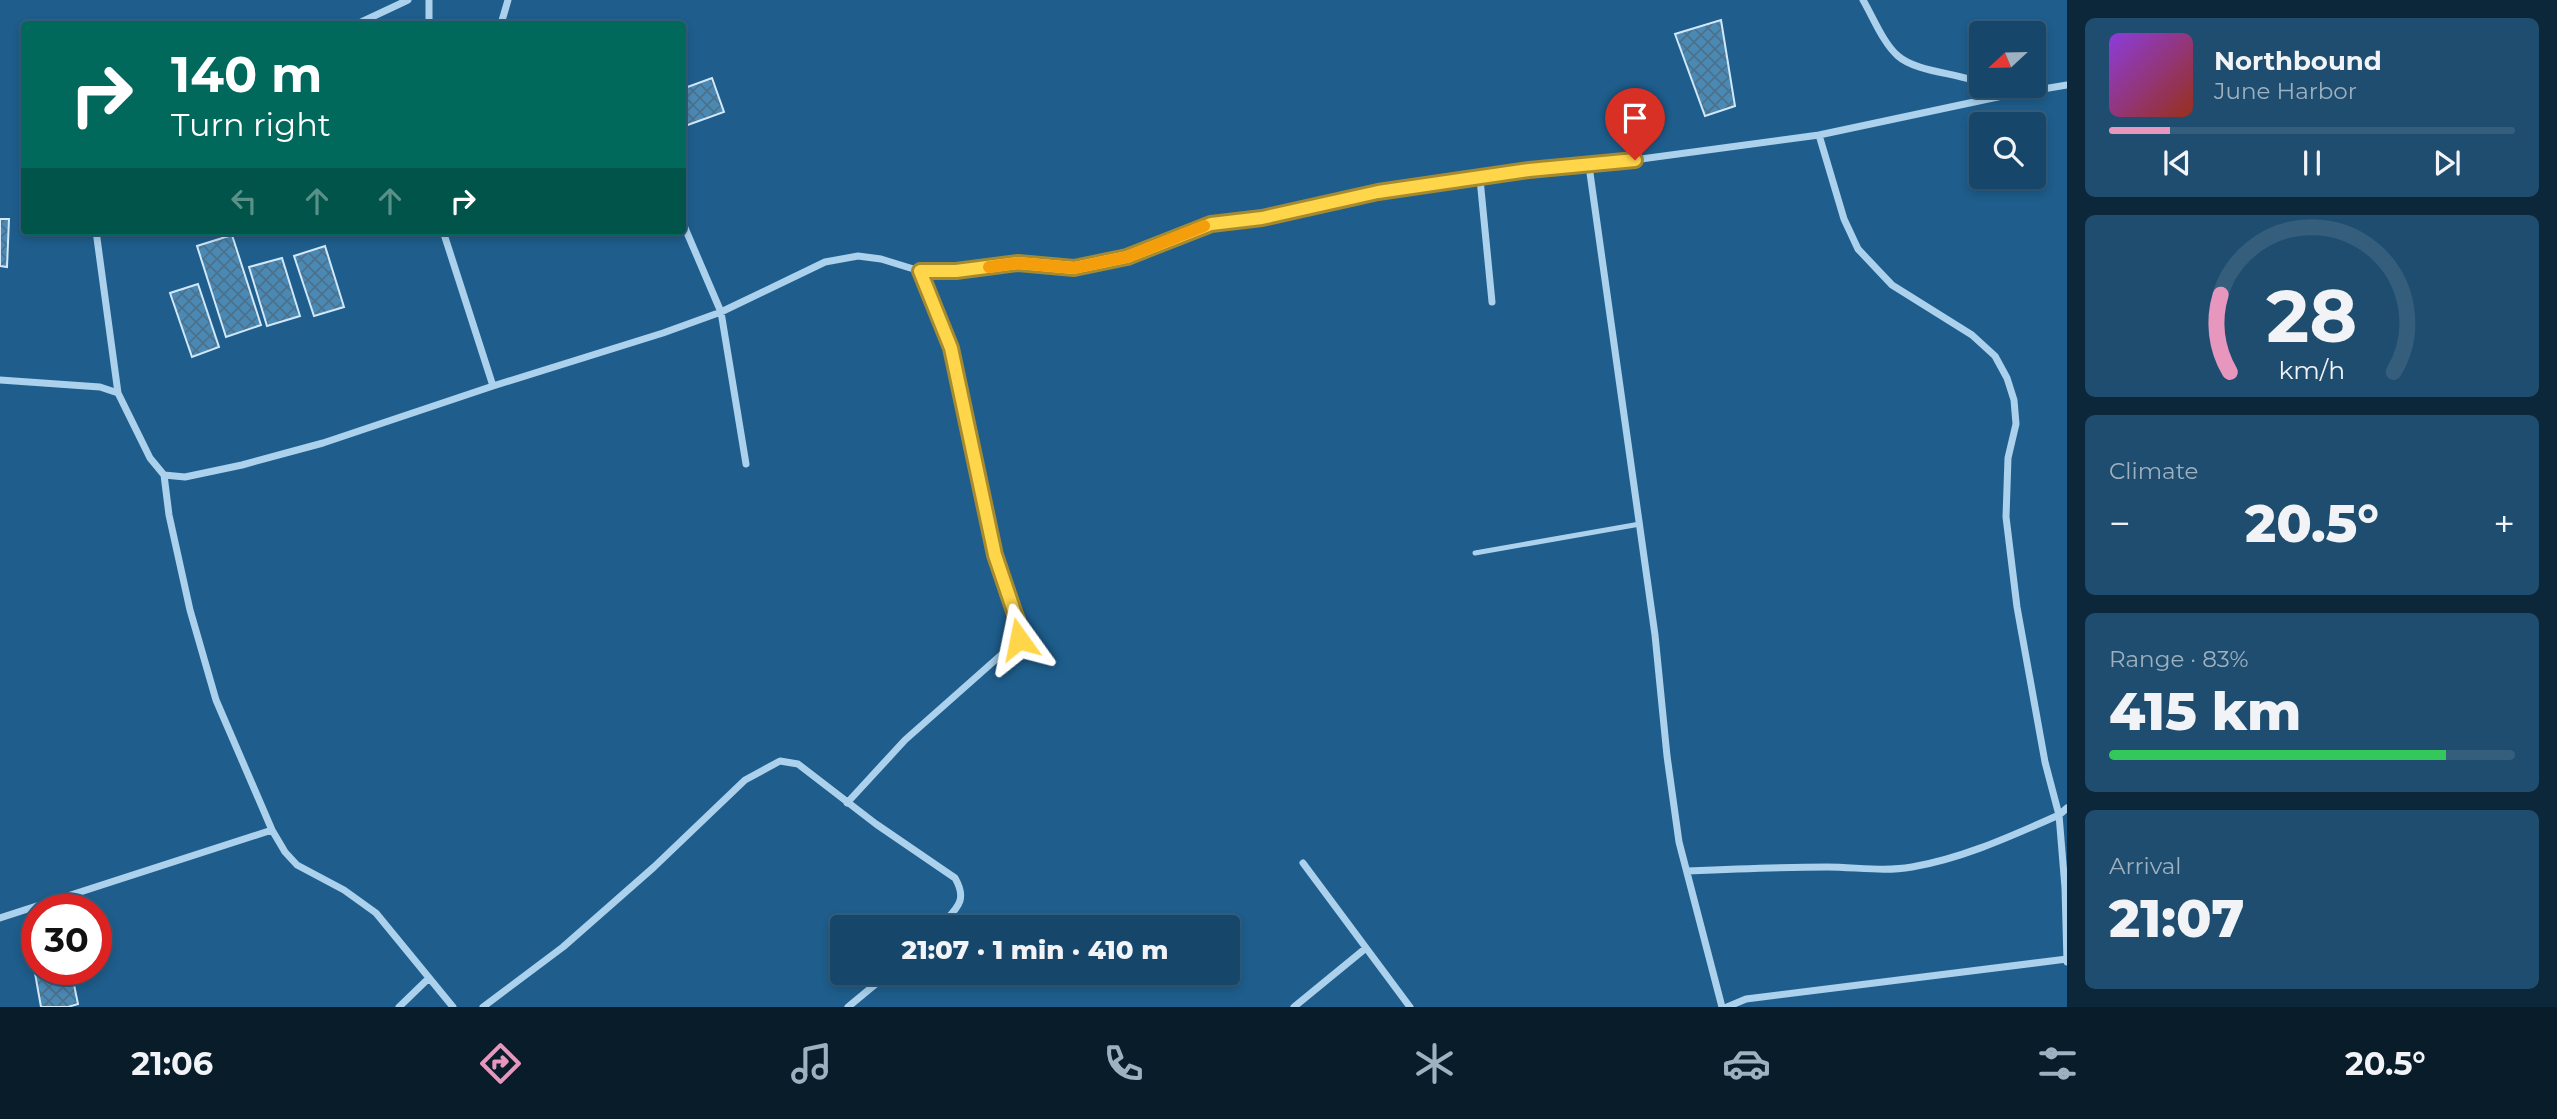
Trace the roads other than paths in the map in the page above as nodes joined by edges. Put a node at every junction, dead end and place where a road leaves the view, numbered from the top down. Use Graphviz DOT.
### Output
graph roads {
  1 [pos="408,0"];
  2 [pos="429,0"];
  3 [pos="508,0"];
  4 [pos="1863,0"];
  5 [pos="363,21"];
  6 [pos="429,21"];
  7 [pos="502,21"];
  8 [pos="1969,78"];
  9 [pos="2067,85"];
  10 [pos="2046,88"];
  11 [pos="1993,98"];
  12 [pos="1819,135"];
  13 [pos="1589,166"];
  14 [pos="1480,179"];
  15 [pos="686,230"];
  16 [pos="97,235"];
  17 [pos="444,235"];
  18 [pos="920,271"];
  19 [pos="1492,302"];
  20 [pos="721,312"];
  21 [pos="0,380"];
  22 [pos="493,386"];
  23 [pos="117,393"];
  24 [pos="746,464"];
  25 [pos="164,475"];
  26 [pos="1640,524"];
  27 [pos="1475,553"];
  28 [pos="847,803"];
  29 [pos="2067,808"];
  30 [pos="2059,815"];
  31 [pos="272,830"];
  32 [pos="1303,863"];
  33 [pos="1687,872"];
  34 [pos="950,915"];
  35 [pos="0,918"];
  36 [pos="1366,948"];
  37 [pos="2067,961"];
  38 [pos="429,978"];
  39 [pos="875,985"];
  40 [pos="399,1007"];
  41 [pos="453,1007"];
  42 [pos="483,1007"];
  43 [pos="848,1007"];
  44 [pos="1294,1007"];
  45 [pos="1410,1007"];
  46 [pos="1724,1007"];
  1 -- 5 [label="street"];
  2 -- 6 [label="street"];
  3 -- 7 [label="street"];
  4 -- 8 [label="street"];
  9 -- 10 [label="street"];
  11 -- 12 [label="street"];
  12 -- 13 [label="street"];
  12 -- 30 [label="street"];
  13 -- 14 [label="street"];
  13 -- 26 [label="street"];
  14 -- 18 [label="street"];
  14 -- 19 [label="street"];
  15 -- 20 [label="street"];
  16 -- 23 [label="street"];
  17 -- 22 [label="street"];
  18 -- 20 [label="street"];
  18 -- 28 [label="street"];
  20 -- 22 [label="street"];
  20 -- 24 [label="street"];
  21 -- 23 [label="street"];
  22 -- 25 [label="street"];
  23 -- 25 [label="street"];
  25 -- 31 [label="street"];
  26 -- 27 [label="lane"];
  26 -- 33 [label="street"];
  28 -- 34 [label="street"];
  28 -- 42 [label="street"];
  29 -- 30 [label="street"];
  30 -- 33 [label="street"];
  30 -- 37 [label="street"];
  31 -- 35 [label="street"];
  31 -- 38 [label="street"];
  32 -- 36 [label="street"];
  33 -- 46 [label="street"];
  36 -- 44 [label="street"];
  36 -- 45 [label="street"];
  37 -- 46 [label="street"];
  38 -- 40 [label="street"];
  38 -- 41 [label="street"];
  39 -- 43 [label="street"];
}
